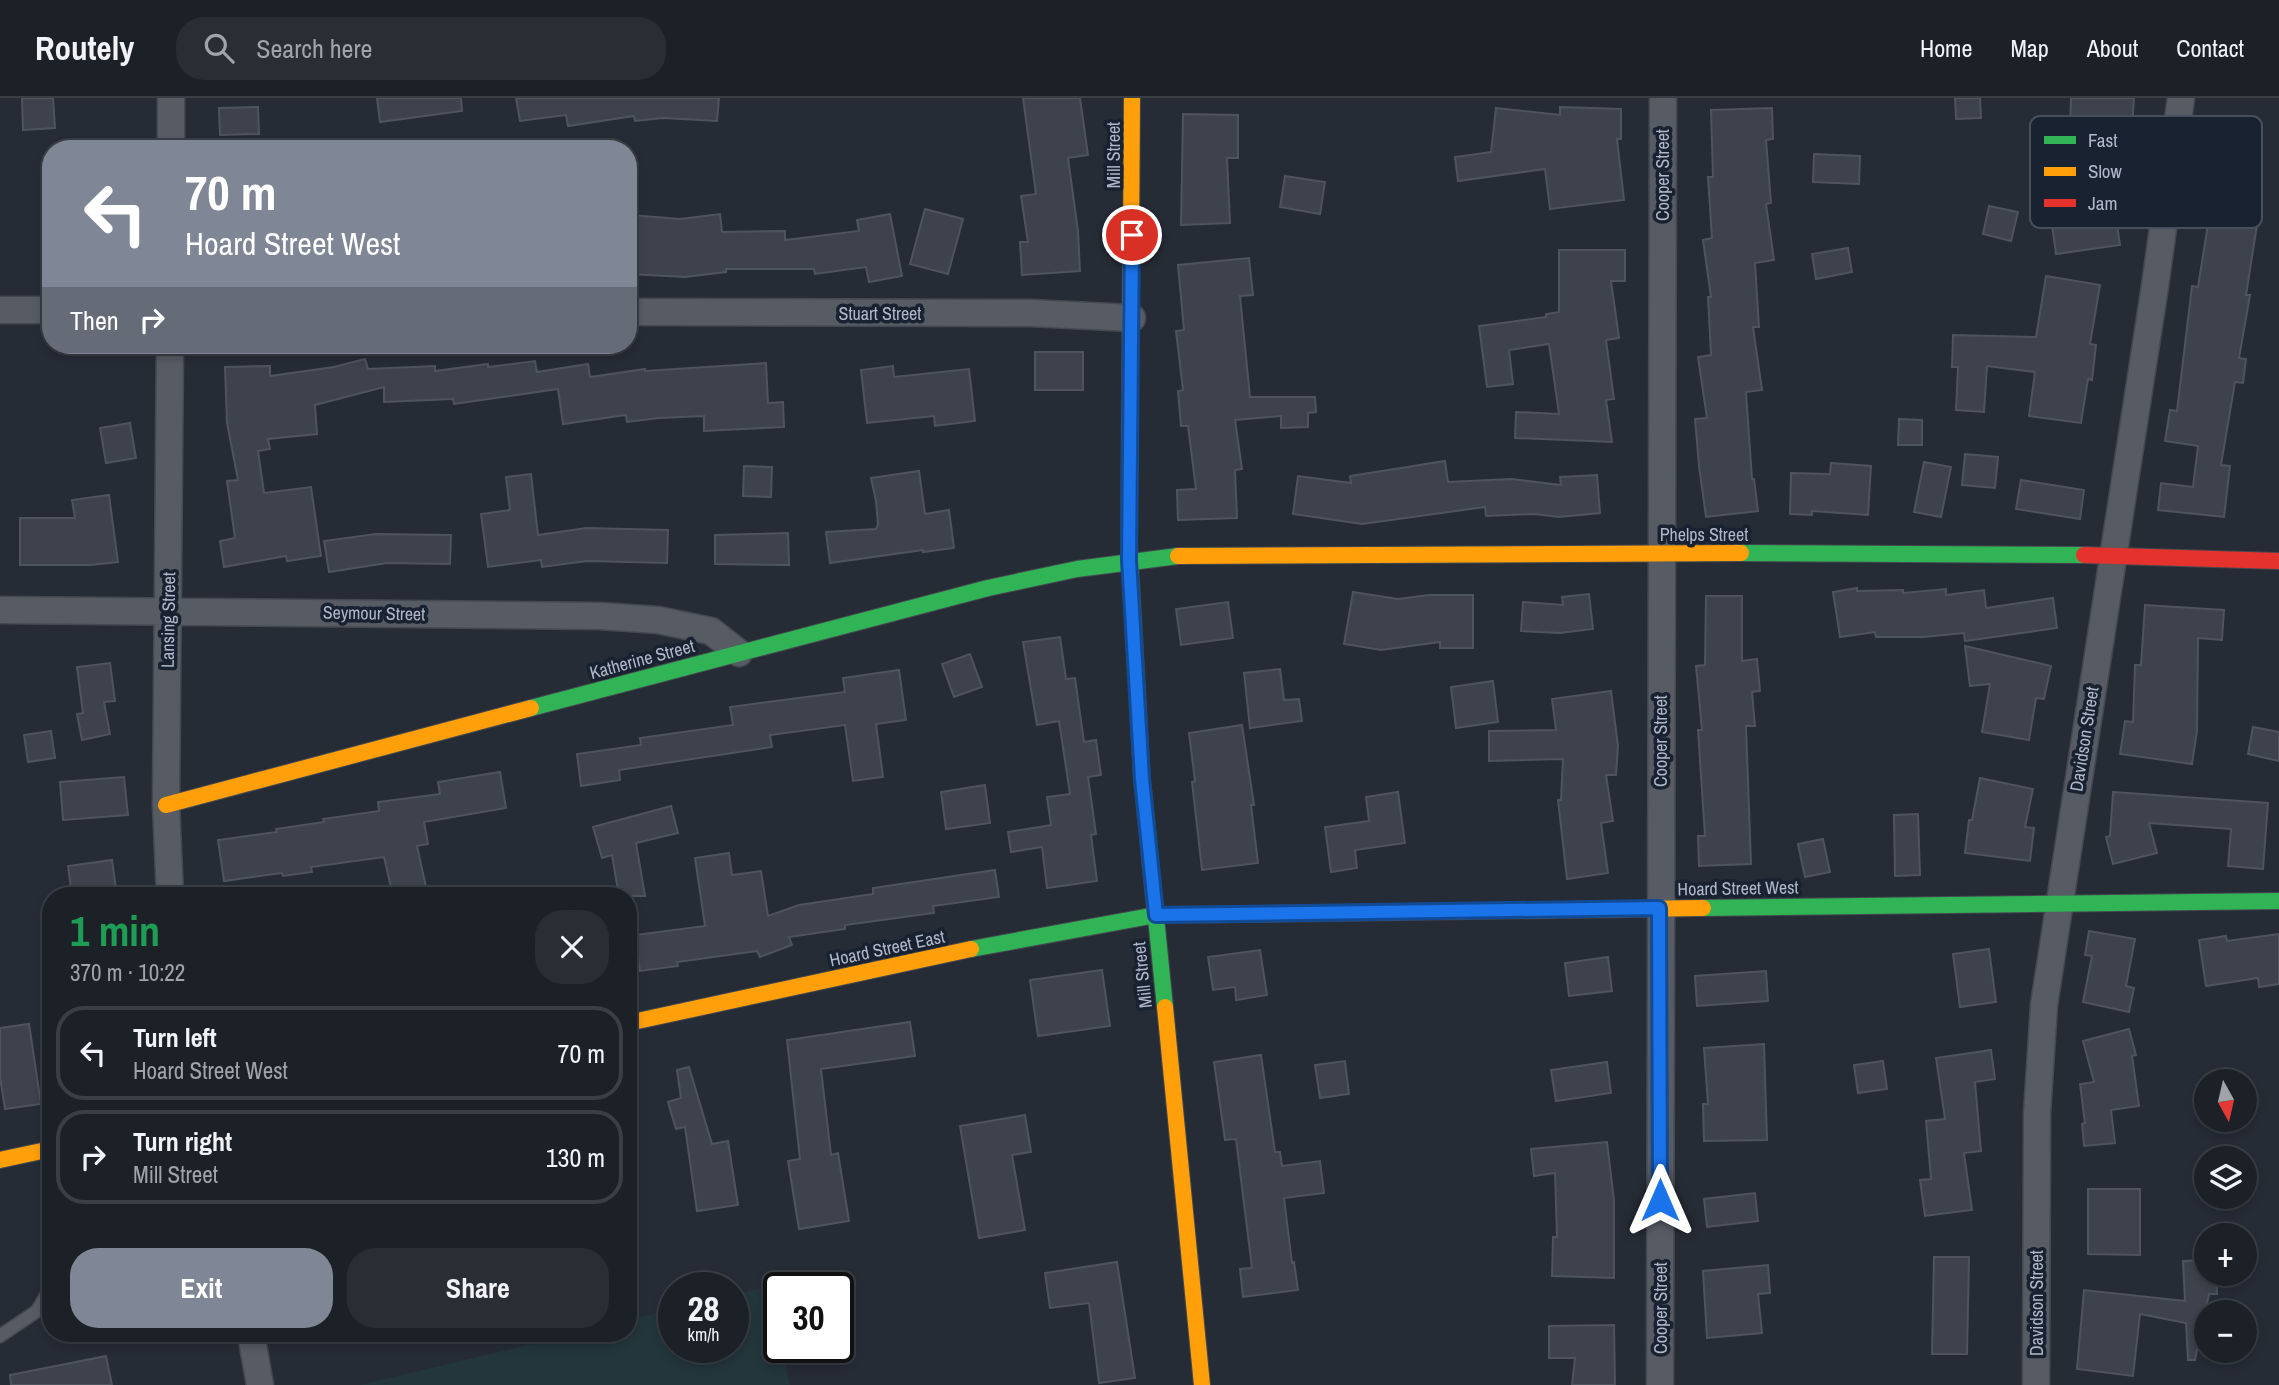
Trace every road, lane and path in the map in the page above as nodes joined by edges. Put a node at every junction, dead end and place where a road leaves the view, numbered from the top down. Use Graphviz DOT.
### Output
graph roads {
  1 [pos="171,98"];
  2 [pos="1132,98"];
  3 [pos="1662,98"];
  4 [pos="2181,98"];
  5 [pos="2179,116"];
  6 [pos="171,140"];
  7 [pos="2163,228"];
  8 [pos="0,310"];
  9 [pos="42,310"];
  10 [pos="637,312"];
  11 [pos="1132,318"];
  12 [pos="170,354"];
  13 [pos="1661,553"];
  14 [pos="2112,555"];
  15 [pos="1129,560"];
  16 [pos="2279,561"];
  17 [pos="0,610"];
  18 [pos="168,611"];
  19 [pos="739,653"];
  20 [pos="166,805"];
  21 [pos="170,887"];
  22 [pos="2279,901"];
  23 [pos="2059,904"];
  24 [pos="1659,908"];
  25 [pos="1156,915"];
  26 [pos="637,1021"];
  27 [pos="42,1151"];
  28 [pos="0,1160"];
  29 [pos="42,1302"];
  30 [pos="0,1336"];
  31 [pos="252,1342"];
  32 [pos="260,1385"];
  33 [pos="1202,1385"];
  34 [pos="1660,1385"];
  35 [pos="2036,1385"];
  1 -- 6 [label="street"];
  2 -- 11 [label="main road, Mill Street"];
  3 -- 13 [label="street, Cooper Street"];
  4 -- 5 [label="street, Davidson Street"];
  7 -- 14 [label="street, Davidson Street"];
  8 -- 9 [label="street"];
  10 -- 11 [label="street, Stuart Street"];
  11 -- 15 [label="main road, Mill Street"];
  12 -- 18 [label="street, Lansing Street"];
  13 -- 14 [label="main road, Phelps Street"];
  13 -- 15 [label="main road, Phelps Street"];
  13 -- 24 [label="street, Cooper Street"];
  14 -- 16 [label="main road, Phelps Street"];
  14 -- 23 [label="street, Davidson Street"];
  15 -- 19 [label="main road, Katherine Street"];
  15 -- 25 [label="main road, Mill Street"];
  17 -- 18 [label="street, Seymour Street"];
  18 -- 19 [label="street, Seymour Street"];
  18 -- 20 [label="street, Lansing Street"];
  19 -- 20 [label="main road, Katherine Street"];
  20 -- 21 [label="street, Lansing Street"];
  22 -- 23 [label="main road, Hoard Street West"];
  23 -- 24 [label="main road, Hoard Street West"];
  23 -- 35 [label="street, Davidson Street"];
  24 -- 25 [label="main road, Hoard Street West"];
  24 -- 34 [label="street, Cooper Street"];
  25 -- 26 [label="main road, Hoard Street East"];
  25 -- 33 [label="main road, Mill Street"];
  27 -- 28 [label="main road"];
  29 -- 30 [label="lane"];
  31 -- 32 [label="street"];
}
